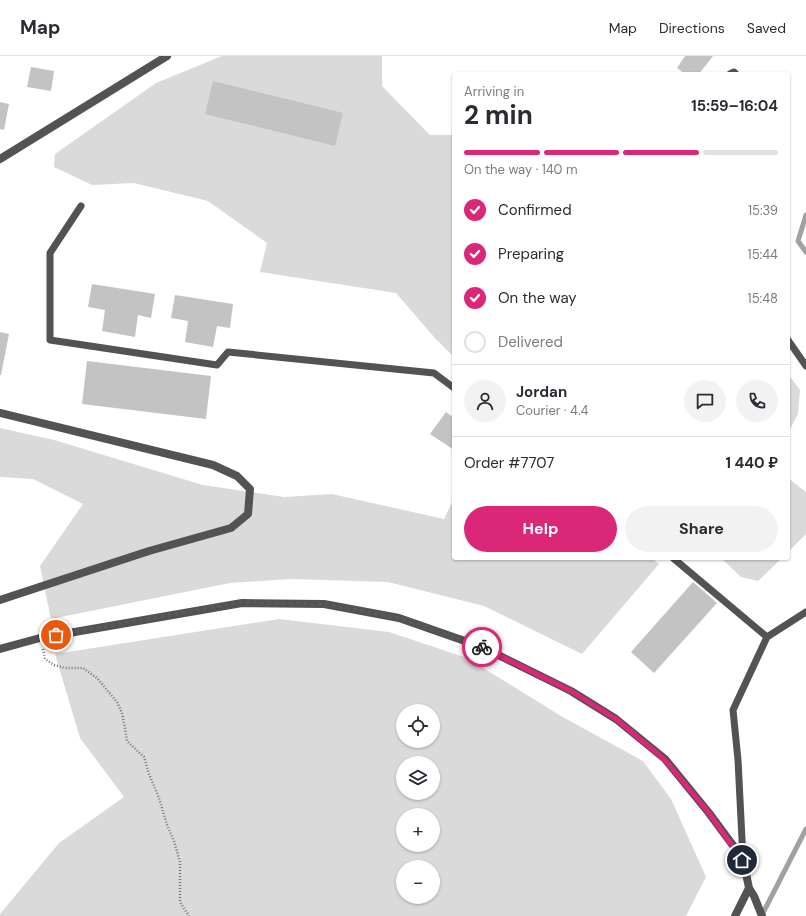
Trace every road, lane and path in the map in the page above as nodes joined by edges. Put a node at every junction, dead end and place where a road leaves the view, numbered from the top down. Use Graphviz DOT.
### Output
graph roads {
  1 [pos="167,56"];
  2 [pos="0,159"];
  3 [pos="81,206"];
  4 [pos="790,343"];
  5 [pos="806,366"];
  6 [pos="452,386"];
  7 [pos="0,413"];
  8 [pos="675,560"];
  9 [pos="0,600"];
  10 [pos="806,612"];
  11 [pos="767,637"];
  12 [pos="40,638"];
  13 [pos="0,649"];
  14 [pos="742,860"];
  15 [pos="749,888"];
  16 [pos="189,916"];
  17 [pos="735,916"];
  18 [pos="762,916"];
  1 -- 2 [label="street"];
  3 -- 6 [label="lane"];
  4 -- 5 [label="lane"];
  7 -- 9 [label="street"];
  8 -- 11 [label="lane"];
  10 -- 11 [label="lane"];
  11 -- 14 [label="lane"];
  12 -- 13 [label="street"];
  12 -- 14 [label="street"];
  12 -- 16 [label="path"];
  14 -- 15 [label="street"];
  15 -- 17 [label="street"];
  15 -- 18 [label="street"];
}
